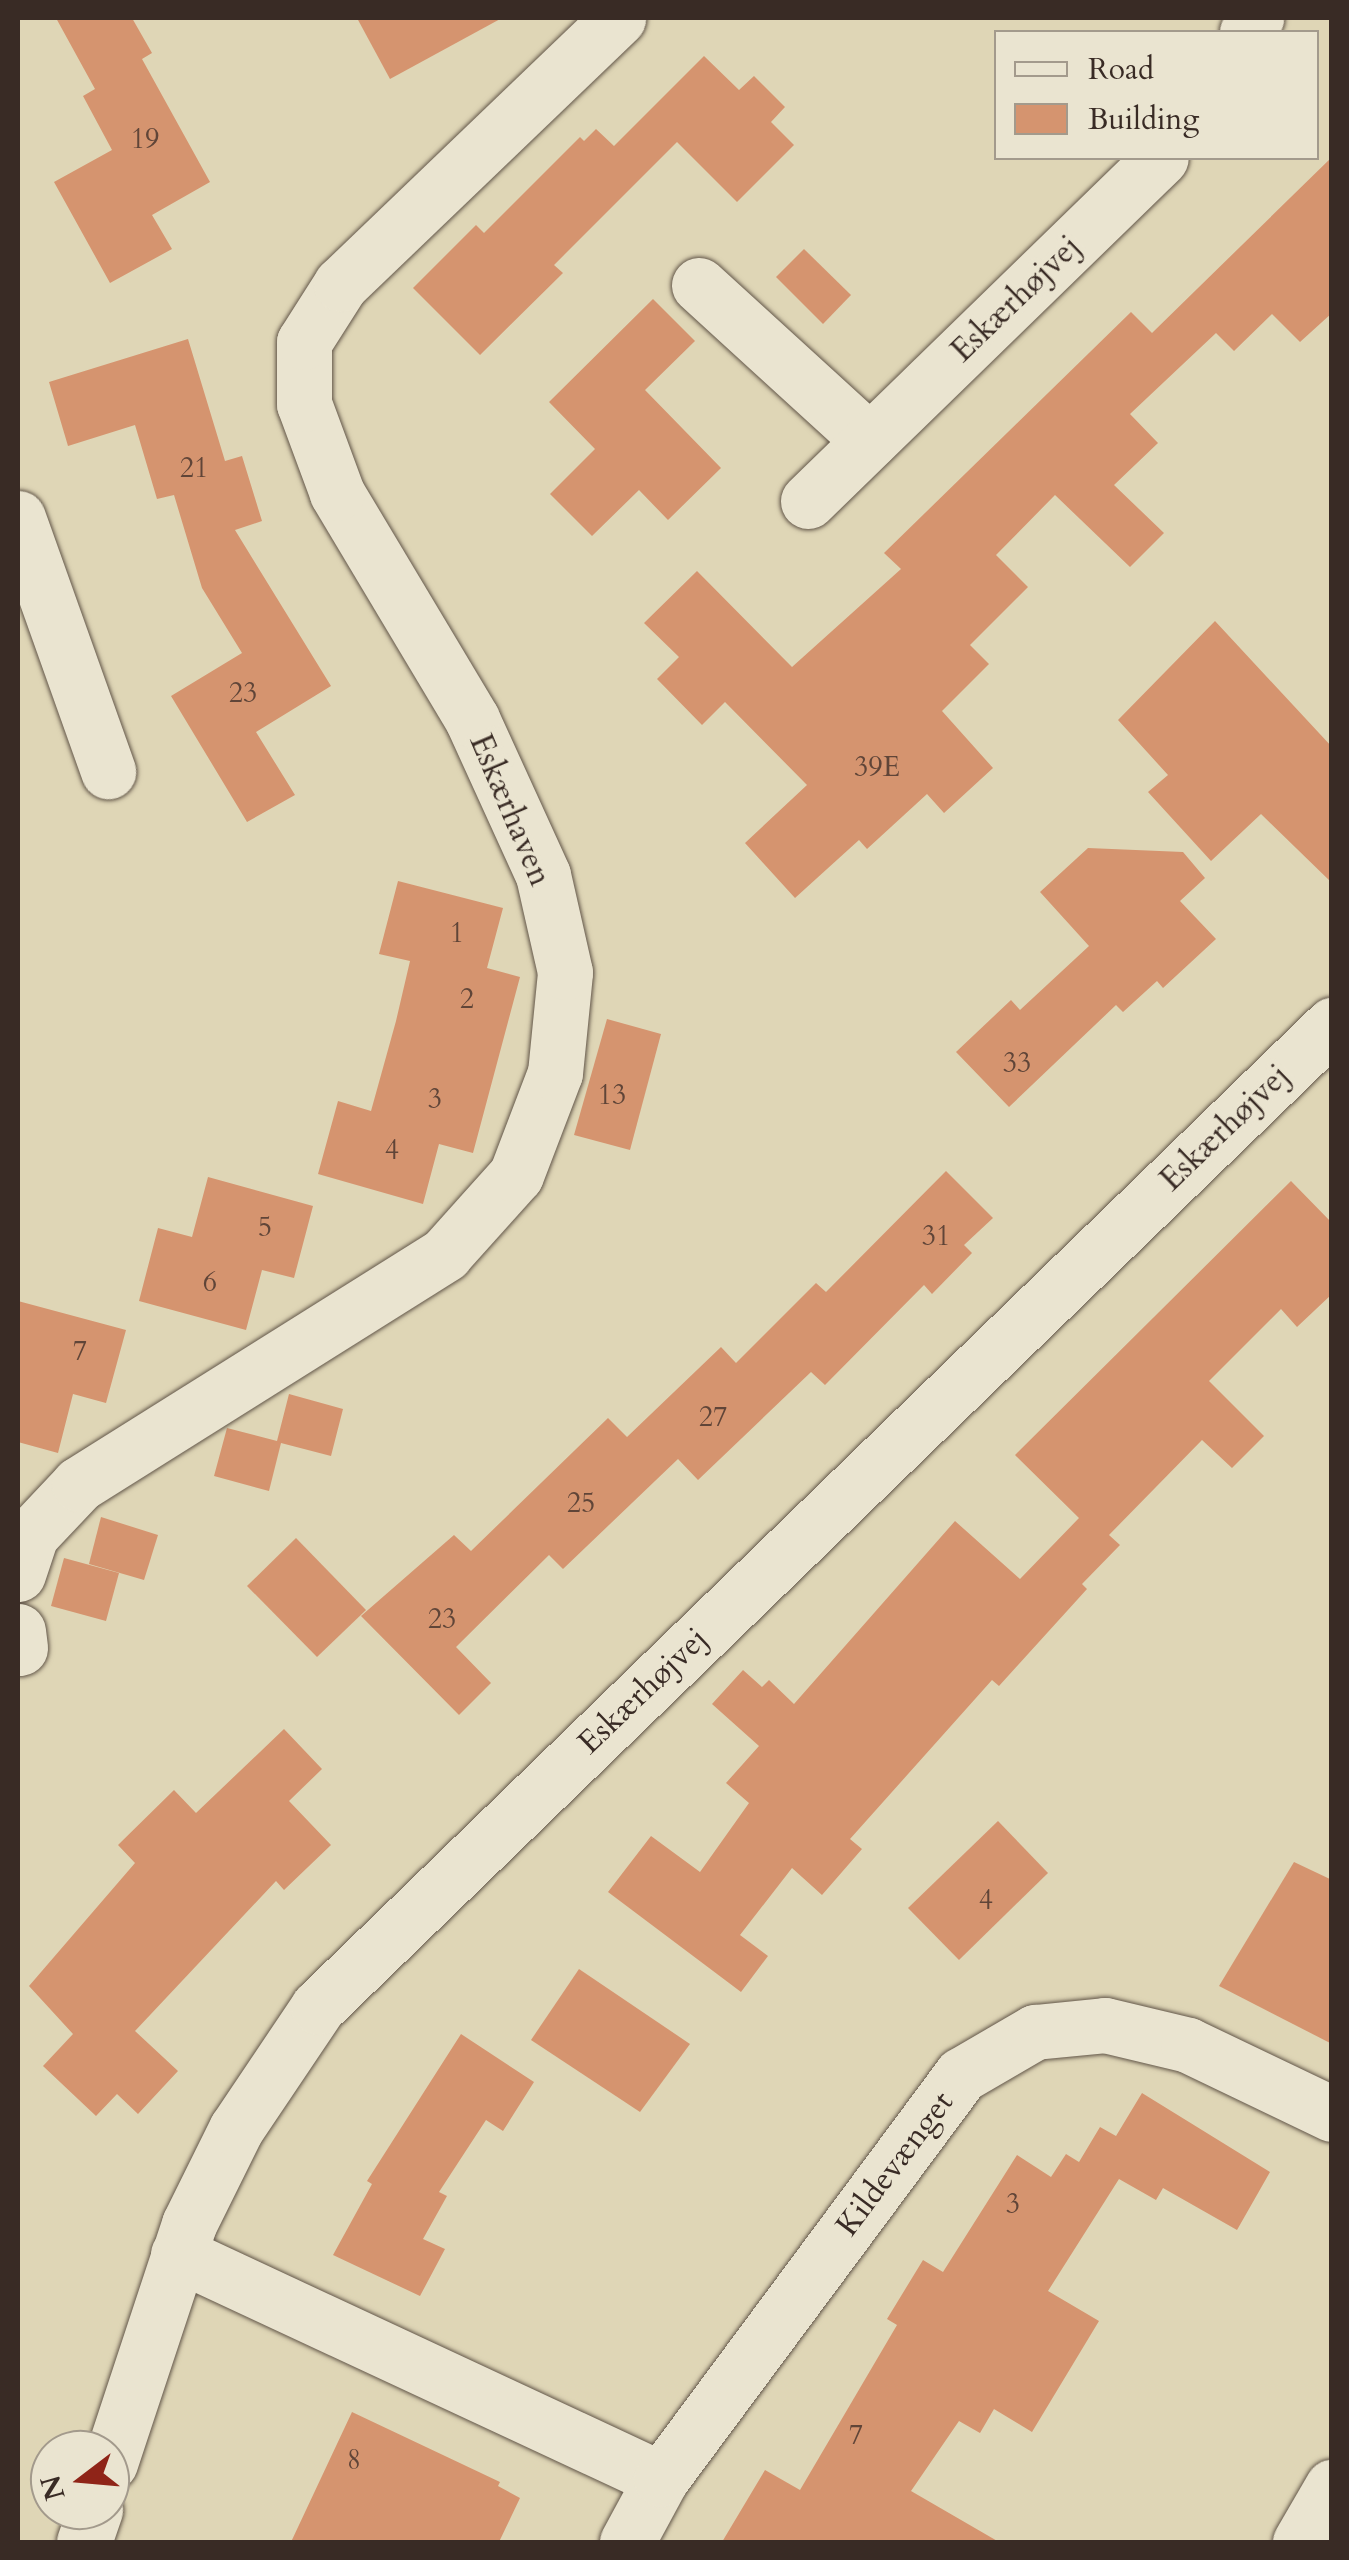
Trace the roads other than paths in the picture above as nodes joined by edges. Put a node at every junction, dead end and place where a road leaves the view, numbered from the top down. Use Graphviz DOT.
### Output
graph roads {
  1 [pos="618,18"];
  2 [pos="1158,160"];
  3 [pos="699,285"];
  4 [pos="870,441"];
  5 [pos="808,501"];
  6 [pos="18,518"];
  7 [pos="108,771"];
  8 [pos="1332,1025"];
  9 [pos="18,1574"];
  10 [pos="1332,2114"];
  11 [pos="178,2254"];
  12 [pos="121,2430"];
  13 [pos="661,2479"];
  14 [pos="1332,2487"];
  15 [pos="627,2542"];
  16 [pos="1300,2542"];
  1 -- 9 [label="street, Eskærhaven"];
  2 -- 4 [label="street, Eskærhøjvej"];
  3 -- 4 [label="street"];
  4 -- 5 [label="street, Eskærhøjvej"];
  6 -- 7 [label="street"];
  8 -- 11 [label="street, Eskærhøjvej"];
  10 -- 13 [label="street, Kildevænget"];
  11 -- 12 [label="street, Eskærhøjvej"];
  11 -- 13 [label="street"];
  13 -- 15 [label="street, Kildevænget"];
  14 -- 16 [label="street"];
}
